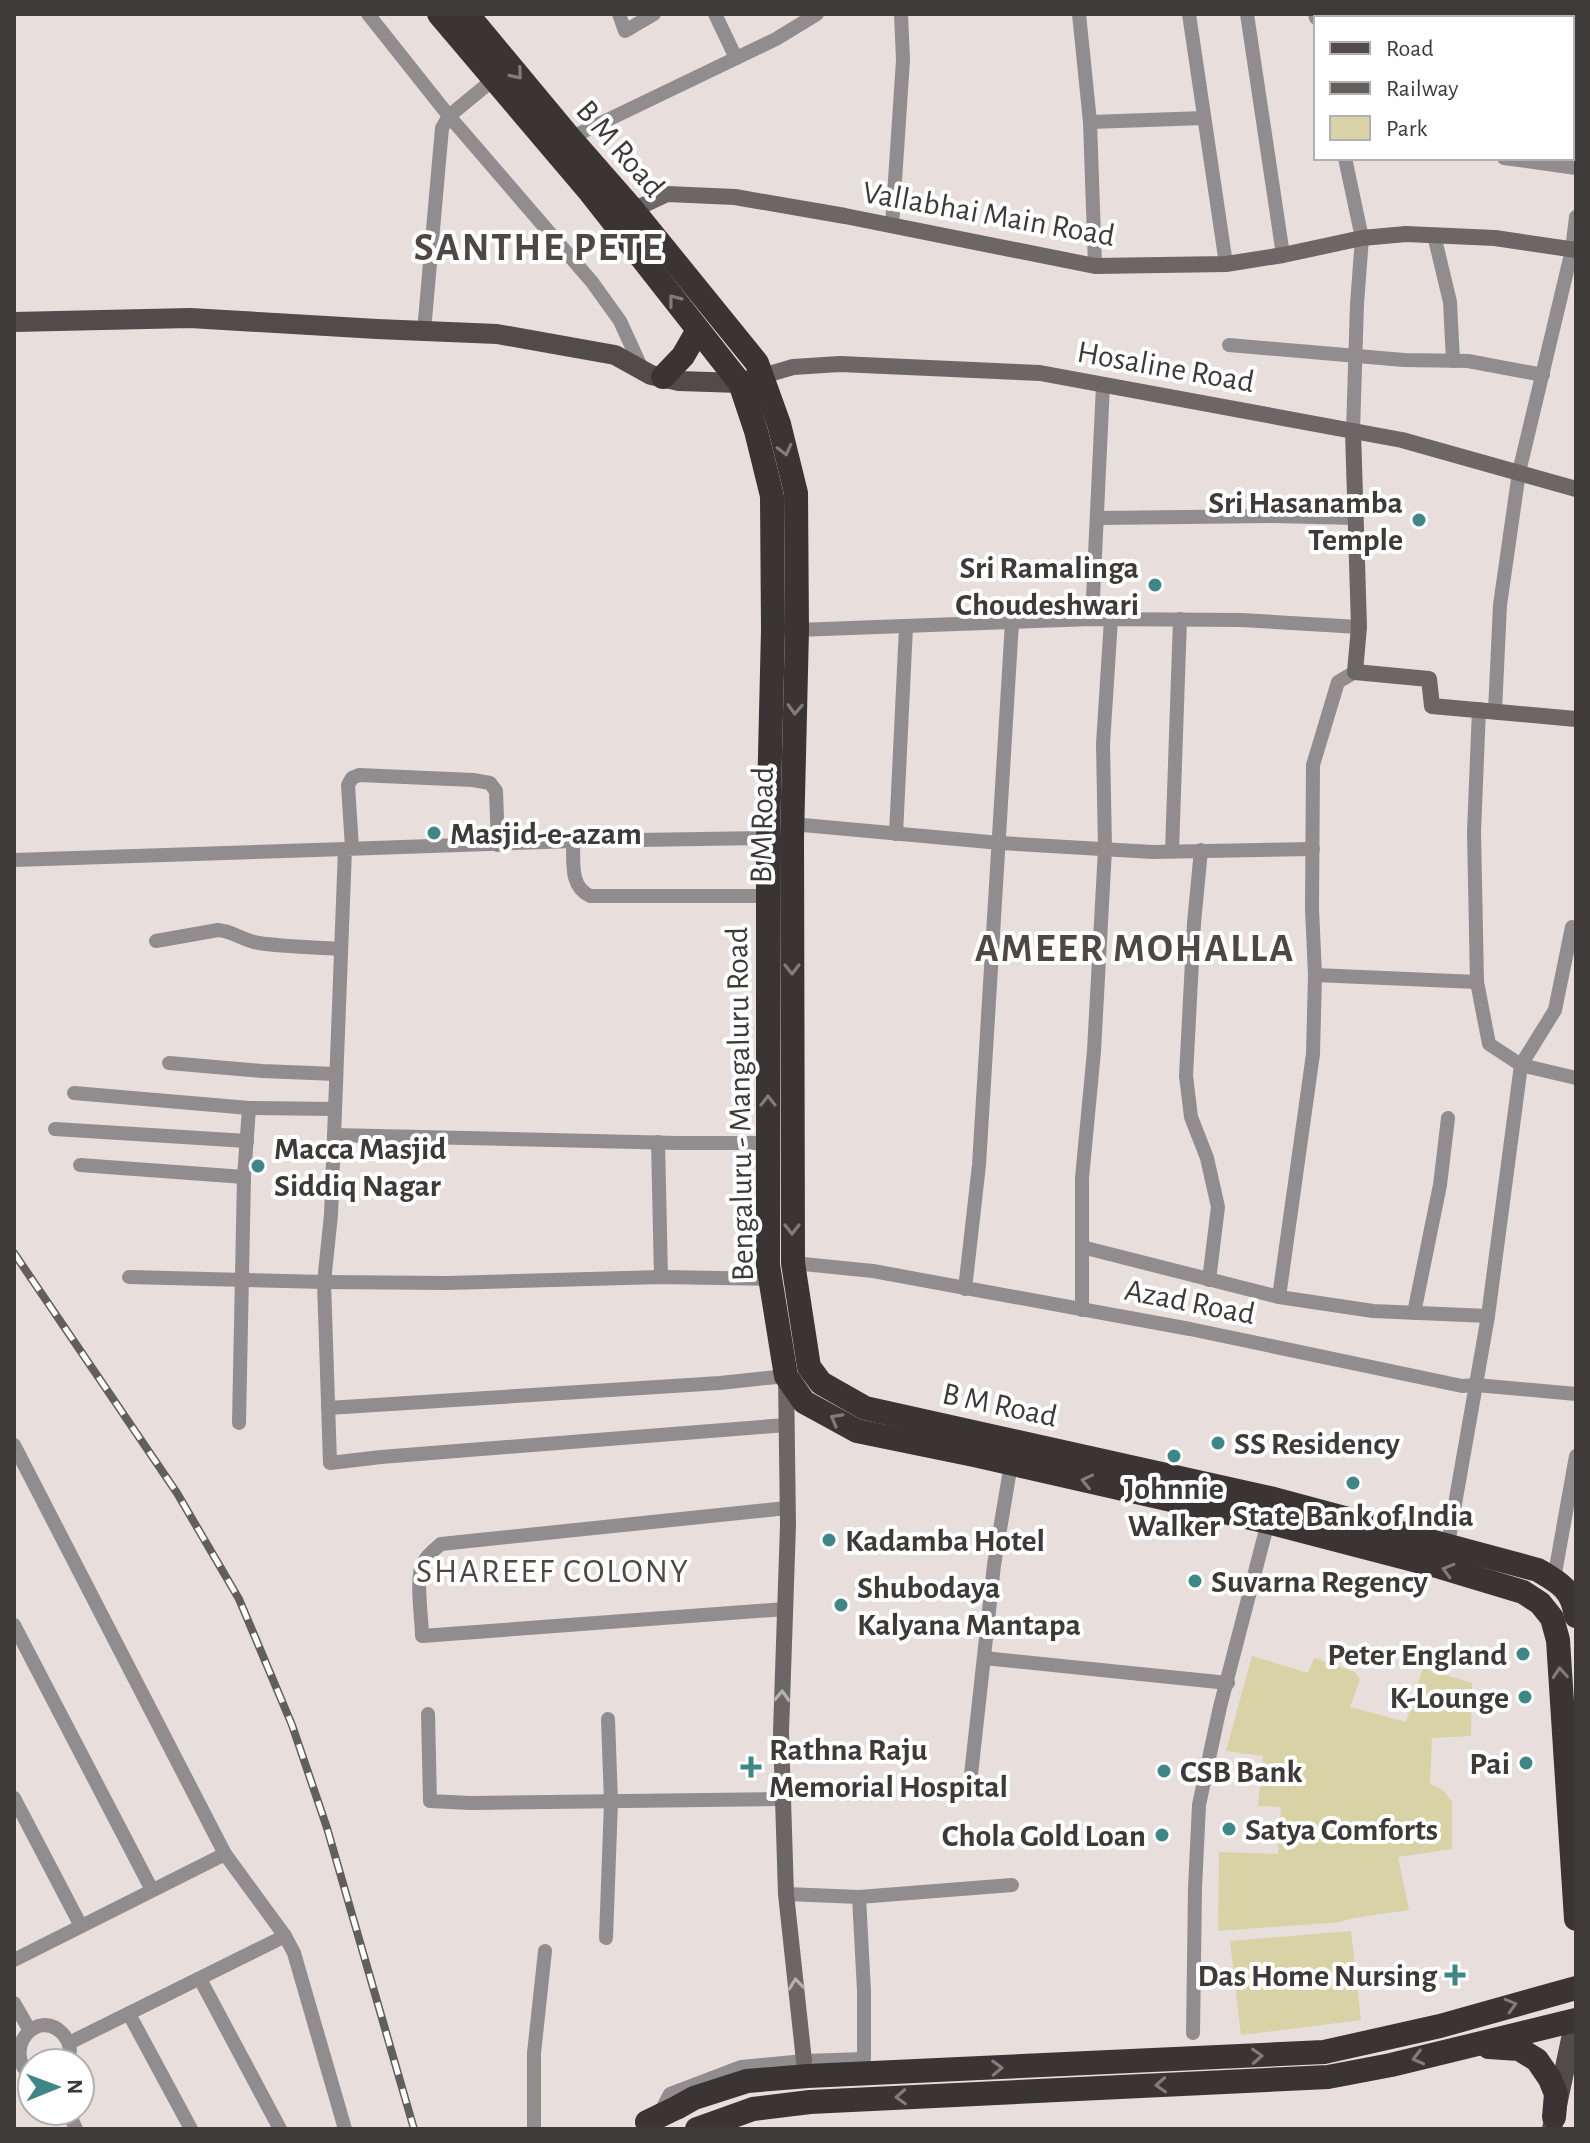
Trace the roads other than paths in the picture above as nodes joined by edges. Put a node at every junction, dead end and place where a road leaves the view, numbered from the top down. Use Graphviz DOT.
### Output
graph roads {
  1 [pos="368,14"];
  2 [pos="439,14"];
  3 [pos="467,14"];
  4 [pos="619,14"];
  5 [pos="654,14"];
  6 [pos="715,14"];
  7 [pos="901,14"];
  8 [pos="1079,14"];
  9 [pos="1189,14"];
  10 [pos="1247,14"];
  11 [pos="812,15"];
  12 [pos="736,58"];
  13 [pos="494,79"];
  14 [pos="449,116"];
  15 [pos="1204,118"];
  16 [pos="1090,122"];
  17 [pos="570,138"];
  18 [pos="1345,160"];
  19 [pos="1518,160"];
  20 [pos="1576,168"];
  21 [pos="633,210"];
  22 [pos="1576,217"];
  23 [pos="892,226"];
  24 [pos="1434,235"];
  25 [pos="1362,238"];
  26 [pos="1574,250"];
  27 [pos="1283,255"];
  28 [pos="1226,264"];
  29 [pos="1095,266"];
  30 [pos="14,322"];
  31 [pos="698,330"];
  32 [pos="424,331"];
  33 [pos="1229,345"];
  34 [pos="1356,356"];
  35 [pos="1453,361"];
  36 [pos="653,373"];
  37 [pos="1543,375"];
  38 [pos="751,379"];
  39 [pos="1103,385"];
  40 [pos="1353,431"];
  41 [pos="1519,472"];
  42 [pos="1576,489"];
  43 [pos="1099,518"];
  44 [pos="1356,518"];
  45 [pos="1092,619"];
  46 [pos="1111,619"];
  47 [pos="1180,619"];
  48 [pos="1012,622"];
  49 [pos="906,627"];
  50 [pos="1359,627"];
  51 [pos="785,630"];
  52 [pos="1355,672"];
  53 [pos="1487,710"];
  54 [pos="1576,719"];
  55 [pos="792,824"];
  56 [pos="896,834"];
  57 [pos="768,838"];
  58 [pos="573,841"];
  59 [pos="1000,843"];
  60 [pos="498,845"];
  61 [pos="349,848"];
  62 [pos="1105,849"];
  63 [pos="1313,849"];
  64 [pos="1201,850"];
  65 [pos="1172,851"];
  66 [pos="14,860"];
  67 [pos="768,896"];
  68 [pos="1572,927"];
  69 [pos="156,941"];
  70 [pos="341,949"];
  71 [pos="1315,975"];
  72 [pos="1477,982"];
  73 [pos="169,1063"];
  74 [pos="1521,1065"];
  75 [pos="336,1074"];
  76 [pos="1576,1078"];
  77 [pos="74,1093"];
  78 [pos="249,1108"];
  79 [pos="334,1109"];
  80 [pos="1448,1118"];
  81 [pos="55,1129"];
  82 [pos="334,1135"];
  83 [pos="247,1141"];
  84 [pos="658,1142"];
  85 [pos="768,1143"];
  86 [pos="80,1165"];
  87 [pos="244,1177"];
  88 [pos="1082,1247"];
  89 [pos="793,1263"];
  90 [pos="129,1277"];
  91 [pos="661,1277"];
  92 [pos="771,1279"];
  93 [pos="242,1280"];
  94 [pos="1209,1280"];
  95 [pos="324,1282"];
  96 [pos="965,1289"];
  97 [pos="1279,1297"];
  98 [pos="1082,1310"];
  99 [pos="1414,1313"];
  100 [pos="1488,1316"];
  101 [pos="786,1376"];
  102 [pos="1476,1385"];
  103 [pos="1576,1394"];
  104 [pos="328,1408"];
  105 [pos="239,1423"];
  106 [pos="786,1425"];
  107 [pos="906,1429"];
  108 [pos="14,1445"];
  109 [pos="1576,1456"];
  110 [pos="1011,1464"];
  111 [pos="787,1508"];
  112 [pos="1268,1522"];
  113 [pos="1448,1544"];
  114 [pos="1566,1593"];
  115 [pos="1540,1603"];
  116 [pos="785,1609"];
  117 [pos="14,1625"];
  118 [pos="984,1658"];
  119 [pos="1228,1683"];
  120 [pos="428,1714"];
  121 [pos="608,1719"];
  122 [pos="970,1784"];
  123 [pos="14,1798"];
  124 [pos="783,1799"];
  125 [pos="611,1802"];
  126 [pos="225,1854"];
  127 [pos="1012,1885"];
  128 [pos="152,1890"];
  129 [pos="786,1894"];
  130 [pos="859,1897"];
  131 [pos="1576,1919"];
  132 [pos="81,1926"];
  133 [pos="285,1936"];
  134 [pos="606,1938"];
  135 [pos="545,1951"];
  136 [pos="14,1960"];
  137 [pos="1576,1975"];
  138 [pos="200,1979"];
  139 [pos="1576,1988"];
  140 [pos="14,2003"];
  141 [pos="129,2014"];
  142 [pos="1575,2020"];
  143 [pos="29,2029"];
  144 [pos="1193,2033"];
  145 [pos="69,2043"];
  146 [pos="17,2047"];
  147 [pos="70,2047"];
  148 [pos="1459,2048"];
  149 [pos="804,2061"];
  150 [pos="1553,2123"];
  151 [pos="645,2127"];
  152 [pos="191,2129"];
  153 [pos="280,2129"];
  154 [pos="345,2129"];
  155 [pos="534,2129"];
  156 [pos="697,2129"];
  1 -- 14 [label="street"];
  2 -- 13 [label="highway, Bengaluru - Mangaluru Road"];
  3 -- 17 [label="highway, B M Road, one-way"];
  4 -- 5 [label="street"];
  6 -- 12 [label="street"];
  7 -- 23 [label="street"];
  8 -- 16 [label="street"];
  9 -- 15 [label="street"];
  10 -- 27 [label="street"];
  11 -- 12 [label="street"];
  12 -- 17 [label="street"];
  13 -- 14 [label="street"];
  31 -- 13 [label="highway, Bengaluru - Mangaluru Road, one-way"];
  14 -- 32 [label="street"];
  14 -- 36 [label="street"];
  15 -- 16 [label="street"];
  15 -- 28 [label="street"];
  16 -- 29 [label="street"];
  17 -- 21 [label="highway, B M Road"];
  18 -- 25 [label="street"];
  19 -- 20 [label="street"];
  21 -- 23 [label="street, Vallabhai Main Road"];
  21 -- 38 [label="highway, B M Road"];
  22 -- 26 [label="street"];
  23 -- 29 [label="street, Vallabhai Main Road"];
  24 -- 25 [label="street, Vallabhai Main Road"];
  24 -- 26 [label="street, Vallabhai Main Road"];
  24 -- 35 [label="street"];
  25 -- 27 [label="street, Vallabhai Main Road"];
  25 -- 34 [label="street"];
  26 -- 37 [label="street"];
  27 -- 28 [label="street, Vallabhai Main Road"];
  28 -- 29 [label="street, Vallabhai Main Road"];
  30 -- 32 [label="main road"];
  31 -- 36 [label="highway"];
  31 -- 38 [label="highway, Bengaluru - Mangaluru Road"];
  32 -- 36 [label="main road"];
  33 -- 34 [label="street"];
  34 -- 35 [label="street"];
  34 -- 40 [label="street"];
  35 -- 37 [label="street"];
  36 -- 38 [label="main road"];
  37 -- 41 [label="street"];
  38 -- 39 [label="street, Hosaline Road"];
  38 -- 51 [label="highway, Bengaluru - Mangaluru Road"];
  39 -- 40 [label="street, Hosaline Road"];
  39 -- 43 [label="street"];
  40 -- 41 [label="street, Hosaline Road"];
  40 -- 44 [label="street"];
  41 -- 42 [label="street, Hosaline Road"];
  41 -- 53 [label="street"];
  43 -- 44 [label="street"];
  43 -- 45 [label="street"];
  44 -- 50 [label="street"];
  45 -- 46 [label="street"];
  45 -- 48 [label="street"];
  46 -- 47 [label="street"];
  46 -- 62 [label="street"];
  47 -- 50 [label="street"];
  47 -- 65 [label="street"];
  48 -- 49 [label="street"];
  48 -- 59 [label="street"];
  49 -- 51 [label="street"];
  49 -- 56 [label="street"];
  50 -- 52 [label="street"];
  51 -- 55 [label="highway, B M Road, one-way"];
  51 -- 57 [label="highway, Bengaluru - Mangaluru Road"];
  52 -- 53 [label="street"];
  52 -- 63 [label="street"];
  53 -- 54 [label="street"];
  53 -- 72 [label="street"];
  55 -- 56 [label="street"];
  55 -- 89 [label="highway, B M Road, one-way"];
  56 -- 59 [label="street"];
  57 -- 58 [label="street"];
  57 -- 67 [label="highway, Bengaluru - Mangaluru Road"];
  58 -- 60 [label="street"];
  58 -- 67 [label="street"];
  59 -- 62 [label="street"];
  59 -- 96 [label="street"];
  60 -- 61 [label="street"];
  60 -- 61 [label="street"];
  61 -- 66 [label="street"];
  61 -- 70 [label="street"];
  62 -- 65 [label="street"];
  62 -- 88 [label="street"];
  63 -- 64 [label="street"];
  63 -- 71 [label="street"];
  64 -- 65 [label="street"];
  64 -- 94 [label="street"];
  85 -- 67 [label="highway, Bengaluru - Mangaluru Road, one-way"];
  68 -- 74 [label="street"];
  69 -- 70 [label="street"];
  70 -- 75 [label="street"];
  71 -- 72 [label="street"];
  71 -- 97 [label="street"];
  72 -- 74 [label="street"];
  73 -- 75 [label="street"];
  74 -- 76 [label="street"];
  74 -- 100 [label="street"];
  75 -- 79 [label="street"];
  77 -- 78 [label="street"];
  78 -- 79 [label="street"];
  78 -- 83 [label="street"];
  79 -- 82 [label="street"];
  80 -- 99 [label="street"];
  81 -- 83 [label="street"];
  82 -- 84 [label="street"];
  82 -- 95 [label="street"];
  83 -- 87 [label="street"];
  84 -- 85 [label="street"];
  84 -- 91 [label="street"];
  85 -- 92 [label="highway, Bengaluru - Mangaluru Road"];
  86 -- 87 [label="street"];
  87 -- 93 [label="street"];
  88 -- 94 [label="street"];
  88 -- 98 [label="street"];
  89 -- 96 [label="street, Azad Road"];
  89 -- 107 [label="highway, B M Road"];
  90 -- 93 [label="street"];
  91 -- 92 [label="street"];
  91 -- 95 [label="street"];
  92 -- 101 [label="highway, Bengaluru - Mangaluru Road"];
  93 -- 95 [label="street"];
  93 -- 105 [label="street"];
  94 -- 97 [label="street"];
  95 -- 104 [label="street"];
  96 -- 98 [label="street, Azad Road"];
  97 -- 99 [label="street"];
  98 -- 102 [label="street, Azad Road"];
  99 -- 100 [label="street"];
  100 -- 102 [label="street"];
  101 -- 104 [label="street"];
  101 -- 106 [label="street"];
  107 -- 101 [label="highway, one-way"];
  102 -- 103 [label="street, Azad Road"];
  102 -- 113 [label="street"];
  104 -- 106 [label="street"];
  106 -- 111 [label="street"];
  107 -- 110 [label="highway"];
  107 -- 113 [label="highway, B M Road"];
  108 -- 126 [label="street"];
  109 -- 114 [label="street"];
  112 -- 110 [label="highway, one-way"];
  110 -- 118 [label="street"];
  111 -- 116 [label="street"];
  111 -- 116 [label="street"];
  115 -- 112 [label="highway, one-way"];
  112 -- 119 [label="street"];
  113 -- 114 [label="highway, B M Road"];
  114 -- 115 [label="highway"];
  131 -- 115 [label="highway, one-way"];
  124 -- 116 [label="street, one-way"];
  117 -- 128 [label="street"];
  118 -- 119 [label="street"];
  118 -- 122 [label="street"];
  119 -- 144 [label="street"];
  120 -- 125 [label="street"];
  121 -- 125 [label="street"];
  123 -- 132 [label="street"];
  124 -- 125 [label="street"];
  124 -- 129 [label="street"];
  125 -- 134 [label="street"];
  126 -- 128 [label="street"];
  126 -- 133 [label="street"];
  127 -- 130 [label="street"];
  128 -- 132 [label="street"];
  129 -- 130 [label="street"];
  149 -- 129 [label="street, one-way"];
  130 -- 149 [label="street"];
  132 -- 136 [label="street"];
  133 -- 138 [label="street"];
  133 -- 154 [label="street"];
  135 -- 155 [label="street"];
  137 -- 139 [label="highway"];
  138 -- 141 [label="street"];
  138 -- 153 [label="street"];
  139 -- 142 [label="highway"];
  151 -- 139 [label="highway, one-way, bridge"];
  140 -- 143 [label="street"];
  141 -- 145 [label="street"];
  141 -- 152 [label="street"];
  142 -- 148 [label="highway"];
  142 -- 150 [label="main road"];
  143 -- 145 [label="street"];
  143 -- 146 [label="street"];
  145 -- 147 [label="street"];
  148 -- 150 [label="highway"];
  148 -- 156 [label="highway, one-way"];
  149 -- 151 [label="street"];
}
